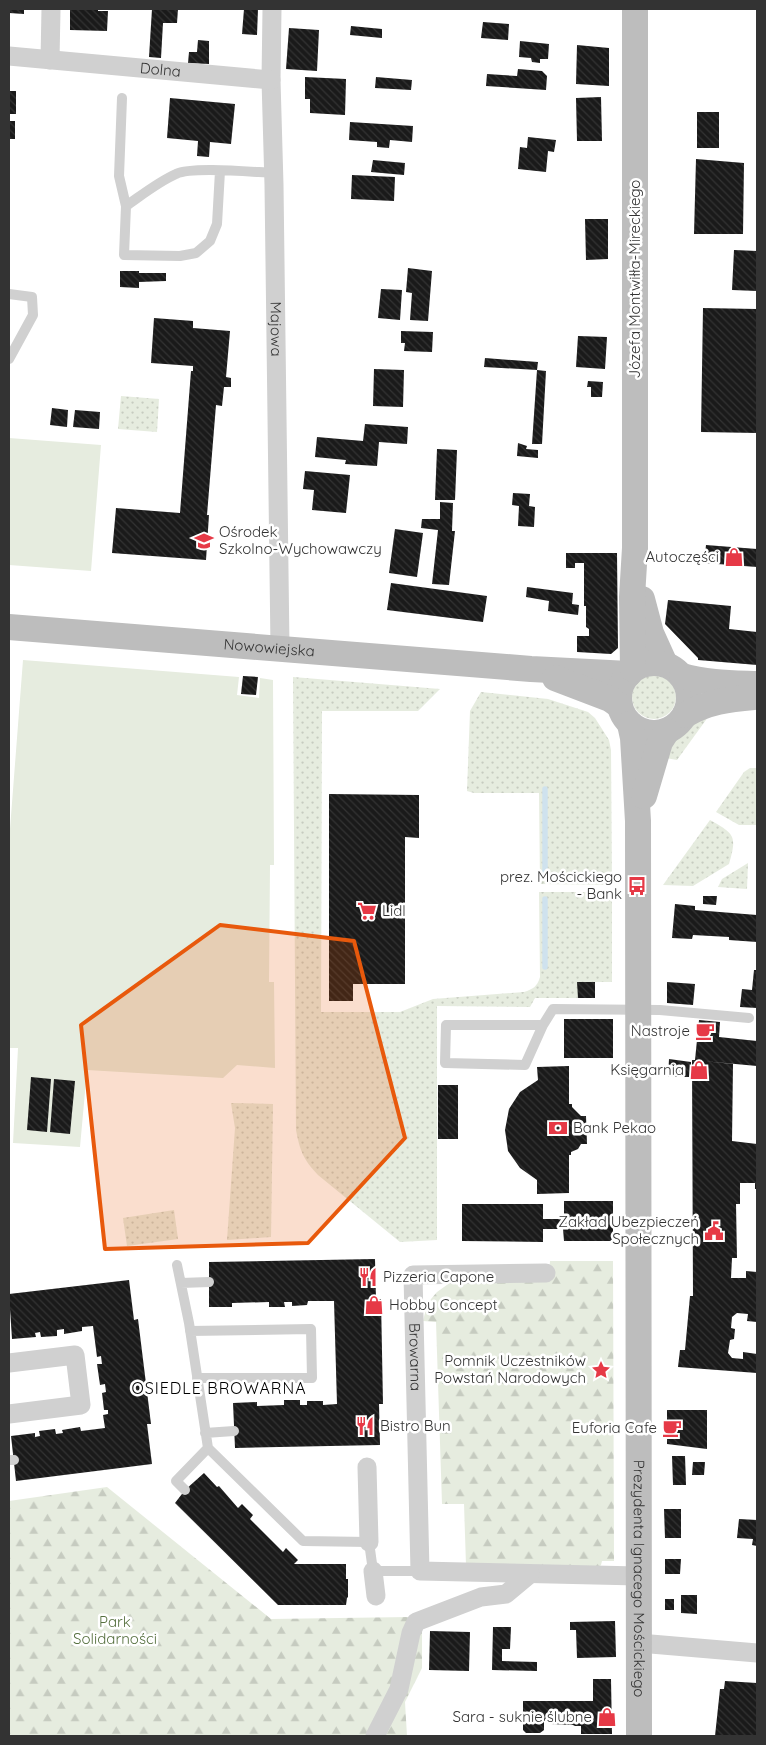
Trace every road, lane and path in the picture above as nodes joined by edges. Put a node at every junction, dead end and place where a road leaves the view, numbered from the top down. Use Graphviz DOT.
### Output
graph roads {
  1 [pos="50,9"];
  2 [pos="272,9"];
  3 [pos="635,9"];
  4 [pos="9,56"];
  5 [pos="50,60"];
  6 [pos="271,80"];
  7 [pos="122,98"];
  8 [pos="220,171"];
  9 [pos="273,173"];
  10 [pos="126,206"];
  11 [pos="9,294"];
  12 [pos="9,359"];
  13 [pos="635,548"];
  14 [pos="9,627"];
  15 [pos="280,648"];
  16 [pos="531,669"];
  17 [pos="673,670"];
  18 [pos="631,671"];
  19 [pos="757,684"];
  20 [pos="757,696"];
  21 [pos="625,715"];
  22 [pos="676,723"];
  23 [pos="638,821"];
  24 [pos="637,1009"];
  25 [pos="750,1018"];
  26 [pos="542,1025"];
  27 [pos="177,1265"];
  28 [pos="546,1273"];
  29 [pos="209,1282"];
  30 [pos="181,1283"];
  31 [pos="190,1331"];
  32 [pos="9,1363"];
  33 [pos="197,1378"];
  34 [pos="9,1414"];
  35 [pos="234,1431"];
  36 [pos="204,1433"];
  37 [pos="208,1448"];
  38 [pos="367,1467"];
  39 [pos="185,1490"];
  40 [pos="369,1542"];
  41 [pos="373,1571"];
  42 [pos="420,1571"];
  43 [pos="530,1574"];
  44 [pos="638,1576"];
  45 [pos="376,1596"];
  46 [pos="639,1643"];
  47 [pos="757,1653"];
  48 [pos="381,1732"];
  49 [pos="639,1736"];
  1 -- 5 [label="street"];
  2 -- 6 [label="street, Majowa"];
  3 -- 13 [label="main road, Józefa Montwiłła-Mireckiego"];
  4 -- 5 [label="street, Dolna"];
  5 -- 6 [label="street, Dolna"];
  6 -- 9 [label="street, Majowa"];
  7 -- 10 [label="lane"];
  8 -- 9 [label="lane"];
  8 -- 10 [label="lane"];
  8 -- 10 [label="lane"];
  9 -- 15 [label="street, Majowa"];
  11 -- 12 [label="lane"];
  13 -- 17 [label="main road, Józefa Montwiłła-Mireckiego"];
  13 -- 18 [label="main road, Józefa Montwiłła-Mireckiego"];
  14 -- 15 [label="main road, Nowowiejska"];
  15 -- 16 [label="main road, Nowowiejska"];
  16 -- 18 [label="main road, Nowowiejska"];
  16 -- 21 [label="main road, Nowowiejska"];
  17 -- 18 [label="main road"];
  17 -- 19 [label="main road"];
  17 -- 22 [label="main road"];
  18 -- 21 [label="main road"];
  20 -- 22 [label="main road"];
  21 -- 22 [label="main road"];
  21 -- 23 [label="main road, Prezydenta Ignacego Mościckiego"];
  22 -- 23 [label="main road, Prezydenta Ignacego Mościckiego"];
  23 -- 24 [label="main road, Prezydenta Ignacego Mościckiego"];
  24 -- 25 [label="lane"];
  24 -- 26 [label="lane"];
  24 -- 44 [label="main road, Prezydenta Ignacego Mościckiego"];
  26 -- 26 [label="lane"];
  27 -- 30 [label="lane"];
  28 -- 42 [label="street, Browarna"];
  29 -- 30 [label="lane"];
  30 -- 31 [label="lane"];
  31 -- 33 [label="lane"];
  31 -- 33 [label="lane"];
  32 -- 34 [label="street"];
  33 -- 36 [label="lane"];
  35 -- 36 [label="lane"];
  36 -- 37 [label="lane"];
  37 -- 39 [label="lane"];
  37 -- 40 [label="lane"];
  38 -- 40 [label="street"];
  40 -- 41 [label="lane"];
  41 -- 42 [label="lane"];
  41 -- 45 [label="street"];
  42 -- 43 [label="street"];
  43 -- 44 [label="street"];
  43 -- 48 [label="street"];
  44 -- 46 [label="main road, Prezydenta Ignacego Mościckiego"];
  46 -- 47 [label="street"];
  46 -- 49 [label="main road, Prezydenta Ignacego Mościckiego"];
}
